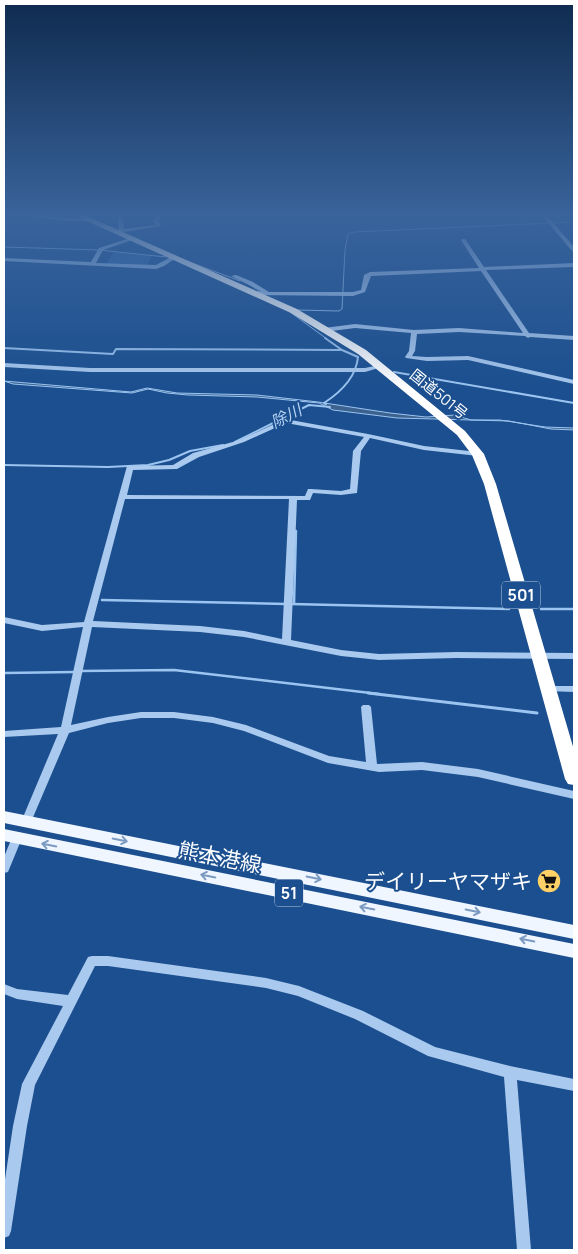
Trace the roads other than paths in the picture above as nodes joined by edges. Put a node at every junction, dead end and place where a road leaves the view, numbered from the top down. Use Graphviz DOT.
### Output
graph roads {
  1 [pos="204,272"];
  2 [pos="426,272"];
  3 [pos="484,272"];
  4 [pos="234,276"];
  5 [pos="252,293"];
  6 [pos="268,293"];
  7 [pos="324,330"];
  8 [pos="414,332"];
  9 [pos="528,336"];
  10 [pos="574,338"];
  11 [pos="4,365"];
  12 [pos="379,366"];
  13 [pos="574,382"];
  14 [pos="368,436"];
  15 [pos="478,454"];
  16 [pos="123,497"];
  17 [pos="292,498"];
  18 [pos="4,620"];
  19 [pos="88,624"];
  20 [pos="286,642"];
  21 [pos="538,655"];
  22 [pos="574,656"];
  23 [pos="549,689"];
  24 [pos="574,689"];
  25 [pos="366,707"];
  26 [pos="65,730"];
  27 [pos="4,734"];
  28 [pos="372,767"];
  29 [pos="574,779"];
  30 [pos="574,796"];
  31 [pos="4,817"];
  32 [pos="26,822"];
  33 [pos="10,837"];
  34 [pos="4,870"];
  35 [pos="574,932"];
  36 [pos="574,951"];
  37 [pos="4,989"];
  38 [pos="70,1001"];
  39 [pos="510,1072"];
  40 [pos="574,1086"];
  41 [pos="4,1231"];
  42 [pos="524,1250"];
  1 -- 5 [label="highway, 国道501号 / 501"];
  2 -- 6 [label="street"];
  3 -- 9 [label="street"];
  4 -- 6 [label="street"];
  5 -- 6 [label="street"];
  5 -- 7 [label="highway, 国道501号 / 501"];
  7 -- 8 [label="street"];
  7 -- 12 [label="highway, 国道501号 / 501"];
  8 -- 9 [label="street"];
  8 -- 13 [label="street"];
  9 -- 10 [label="street"];
  11 -- 12 [label="street"];
  12 -- 15 [label="highway, 国道501号 / 501"];
  14 -- 15 [label="street"];
  14 -- 16 [label="street"];
  14 -- 17 [label="street"];
  15 -- 21 [label="highway, 国道501号 / 501"];
  16 -- 17 [label="street"];
  16 -- 19 [label="street"];
  17 -- 20 [label="street"];
  18 -- 19 [label="street"];
  19 -- 20 [label="street"];
  19 -- 26 [label="street"];
  20 -- 21 [label="street"];
  21 -- 22 [label="street"];
  21 -- 23 [label="highway, 国道501号 / 501"];
  23 -- 24 [label="street"];
  23 -- 29 [label="highway, 国道501号 / 501"];
  25 -- 28 [label="street"];
  26 -- 27 [label="street"];
  26 -- 28 [label="street"];
  26 -- 32 [label="street"];
  28 -- 30 [label="street"];
  31 -- 32 [label="main road, 熊本港線 / 51"];
  32 -- 35 [label="main road, 熊本港線 / 51, one-way"];
  33 -- 34 [label="street"];
  36 -- 33 [label="main road, 熊本港線 / 51, one-way"];
  37 -- 38 [label="street"];
  38 -- 39 [label="street"];
  38 -- 41 [label="street"];
  39 -- 40 [label="street"];
  39 -- 42 [label="street"];
}
